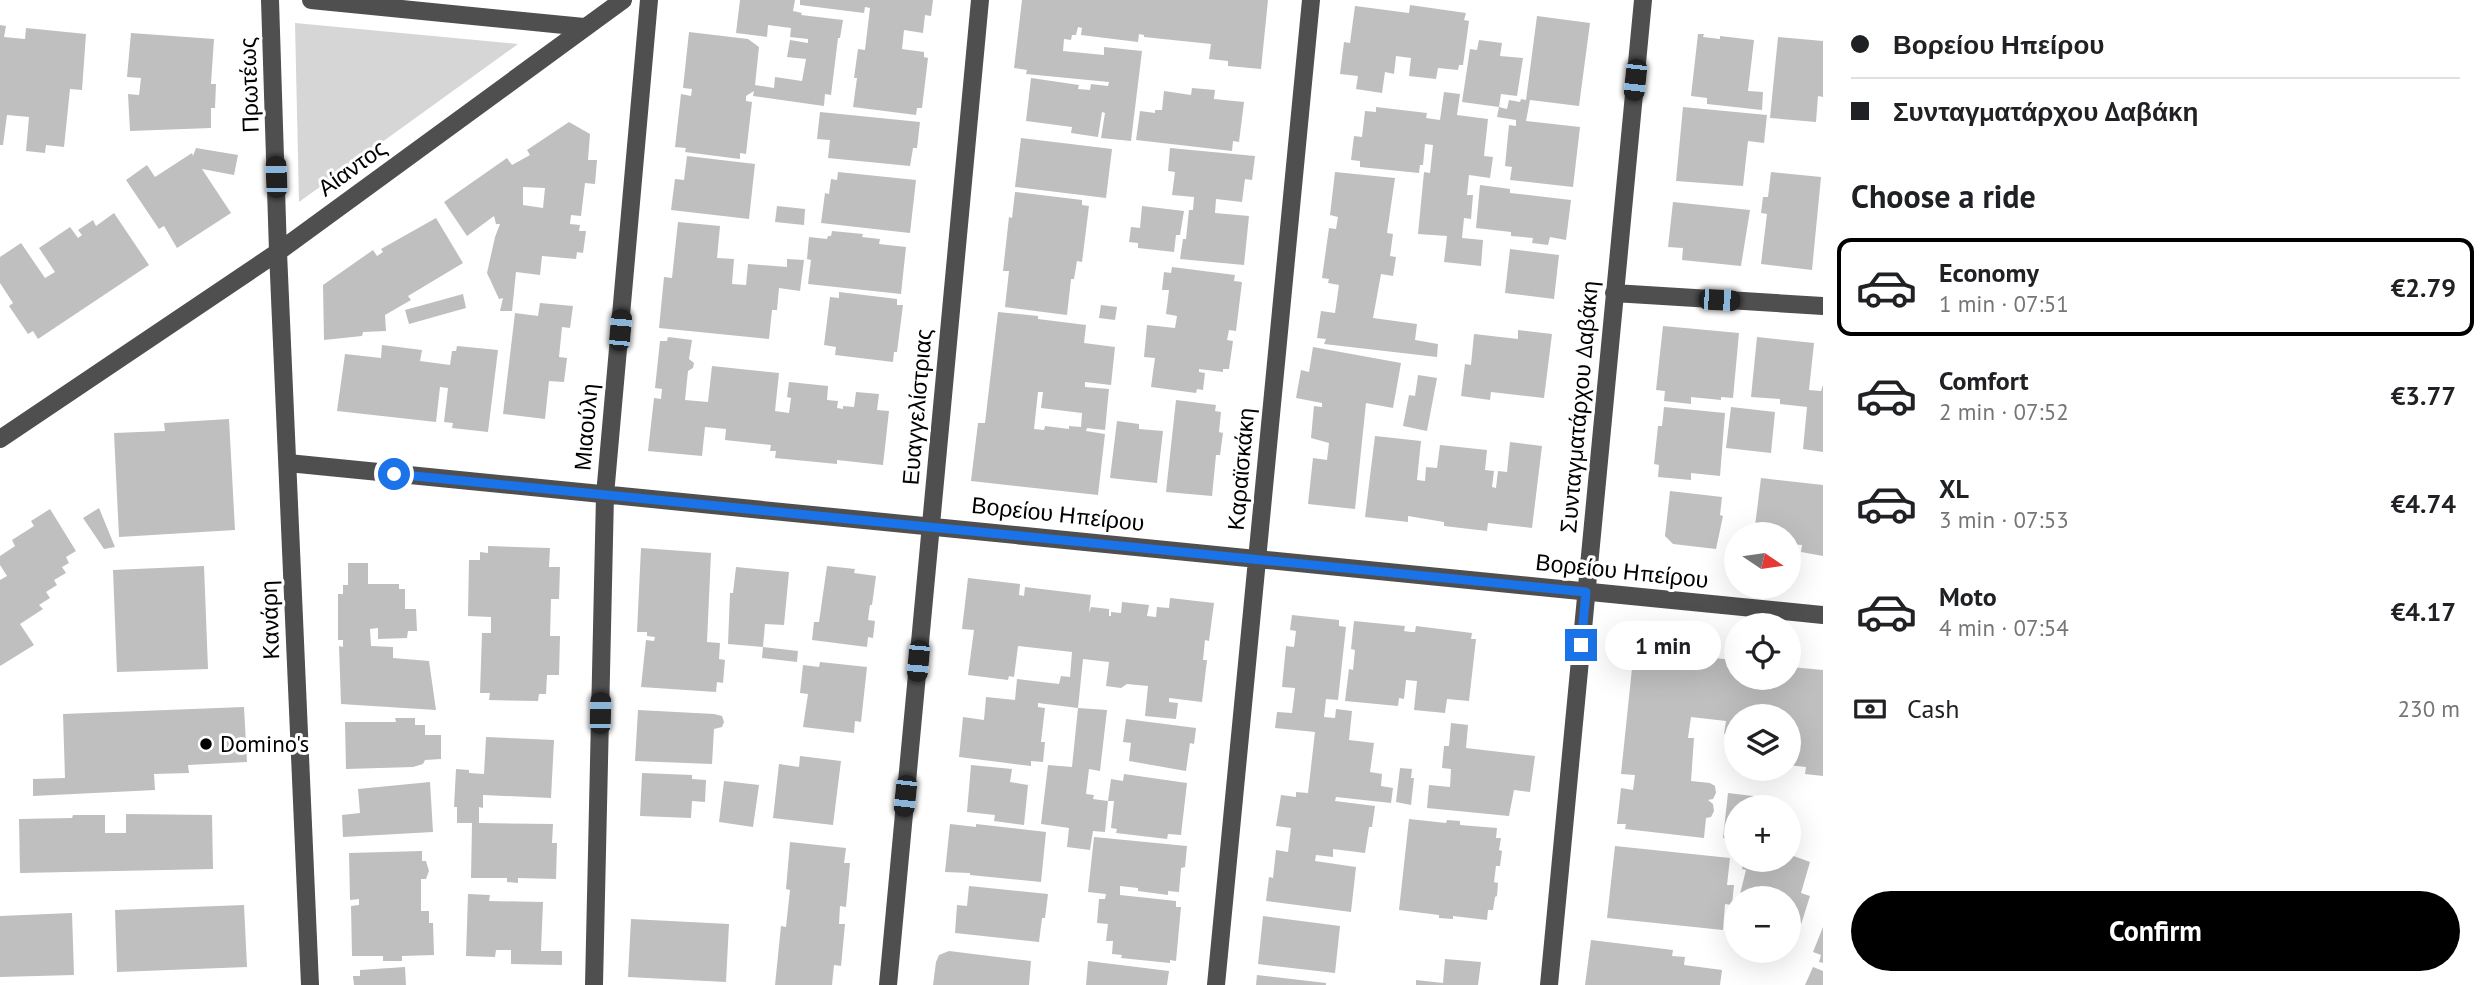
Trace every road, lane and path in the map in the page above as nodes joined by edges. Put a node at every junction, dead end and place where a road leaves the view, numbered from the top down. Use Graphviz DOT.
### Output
graph roads {
  1 [pos="270,0"];
  2 [pos="311,0"];
  3 [pos="623,0"];
  4 [pos="649,0"];
  5 [pos="980,0"];
  6 [pos="1311,0"];
  7 [pos="1643,0"];
  8 [pos="584,27"];
  9 [pos="278,253"];
  10 [pos="1614,293"];
  11 [pos="1823,306"];
  12 [pos="0,439"];
  13 [pos="288,463"];
  14 [pos="605,495"];
  15 [pos="931,526"];
  16 [pos="1257,560"];
  17 [pos="1586,592"];
  18 [pos="1823,615"];
  19 [pos="310,985"];
  20 [pos="594,985"];
  21 [pos="888,985"];
  22 [pos="1216,985"];
  23 [pos="1549,985"];
  1 -- 9 [label="street, Πρωτέως"];
  2 -- 8 [label="street"];
  3 -- 8 [label="street, Αίαντος"];
  4 -- 14 [label="street, Μιαούλη"];
  5 -- 15 [label="street, Ευαγγελίστριας"];
  6 -- 16 [label="street, Καραϊσκάκη"];
  7 -- 10 [label="street, Συνταγματάρχου Δαβάκη"];
  8 -- 9 [label="street, Αίαντος"];
  9 -- 12 [label="street, Αίαντος"];
  9 -- 13 [label="street, Κανάρη"];
  10 -- 11 [label="street"];
  10 -- 17 [label="street, Συνταγματάρχου Δαβάκη"];
  13 -- 14 [label="street, Βορείου Ηπείρου"];
  13 -- 19 [label="street, Κανάρη"];
  14 -- 15 [label="street, Βορείου Ηπείρου"];
  14 -- 20 [label="street, Μιαούλη"];
  15 -- 16 [label="street, Βορείου Ηπείρου"];
  15 -- 21 [label="street, Ευαγγελίστριας"];
  16 -- 17 [label="street, Βορείου Ηπείρου"];
  16 -- 22 [label="street, Καραϊσκάκη"];
  17 -- 18 [label="street, Βορείου Ηπείρου"];
  17 -- 23 [label="street, Συνταγματάρχου Δαβάκη"];
}
